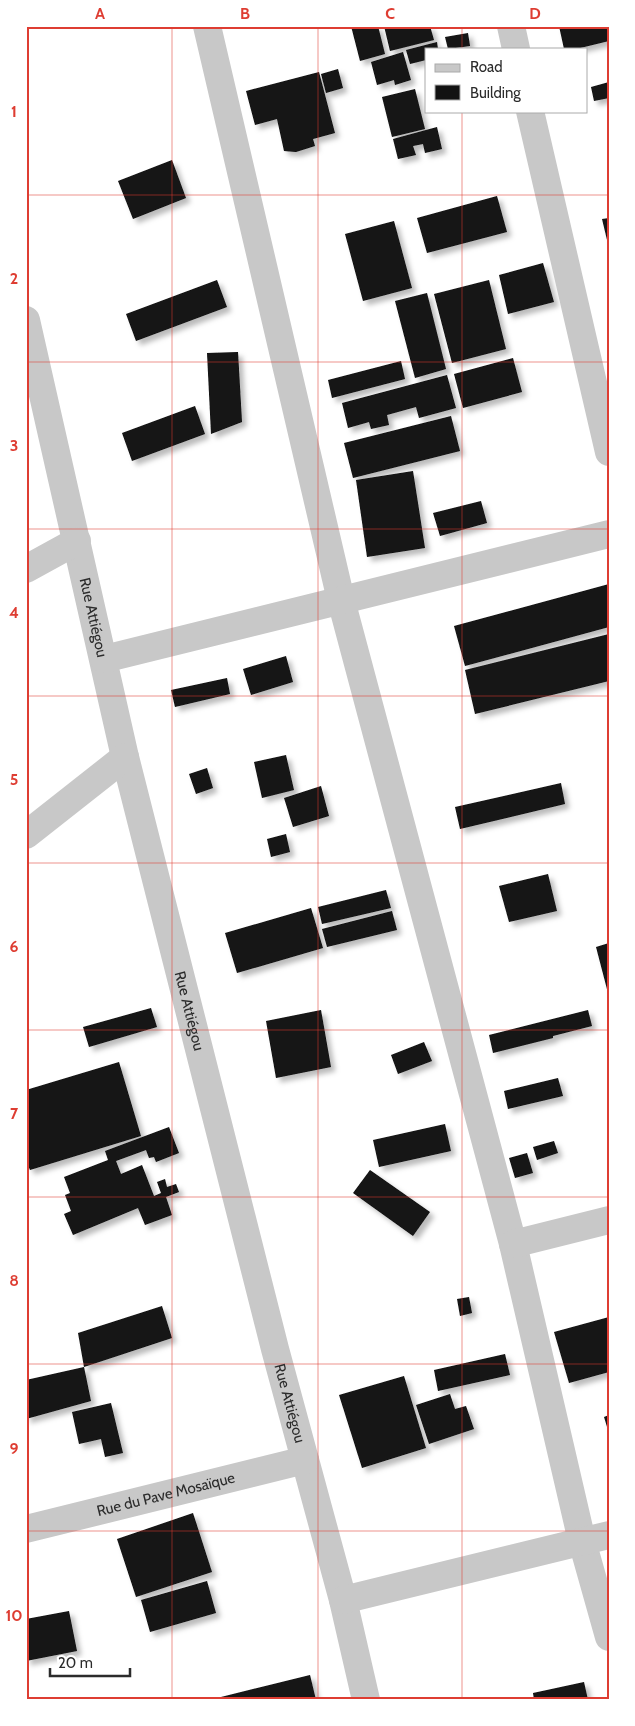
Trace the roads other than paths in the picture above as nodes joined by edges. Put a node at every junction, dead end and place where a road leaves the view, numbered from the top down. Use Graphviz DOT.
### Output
graph roads {
  1 [pos="207,26"];
  2 [pos="511,26"];
  3 [pos="516,48"];
  4 [pos="530,112"];
  5 [pos="26,320"];
  6 [pos="609,452"];
  7 [pos="609,534"];
  8 [pos="77,541"];
  9 [pos="26,569"];
  10 [pos="341,600"];
  11 [pos="104,659"];
  12 [pos="125,756"];
  13 [pos="26,835"];
  14 [pos="609,1220"];
  15 [pos="513,1244"];
  16 [pos="305,1460"];
  17 [pos="26,1529"];
  18 [pos="609,1535"];
  19 [pos="582,1542"];
  20 [pos="343,1600"];
  21 [pos="609,1637"];
  22 [pos="366,1700"];
  1 -- 10 [label="street"];
  2 -- 3 [label="street"];
  4 -- 6 [label="street"];
  5 -- 8 [label="street, Rue Attiégou"];
  7 -- 10 [label="street"];
  8 -- 9 [label="street"];
  8 -- 11 [label="street, Rue Attiégou"];
  10 -- 11 [label="street"];
  10 -- 15 [label="street"];
  11 -- 12 [label="street, Rue Attiégou"];
  12 -- 13 [label="street"];
  12 -- 16 [label="street, Rue Attiégou"];
  14 -- 15 [label="street"];
  15 -- 19 [label="street"];
  16 -- 17 [label="street, Rue du Pave Mosaïque"];
  16 -- 20 [label="street, Rue Attiégou"];
  18 -- 19 [label="street"];
  19 -- 20 [label="street"];
  19 -- 21 [label="street"];
  20 -- 22 [label="street, Rue Attiégou"];
}
